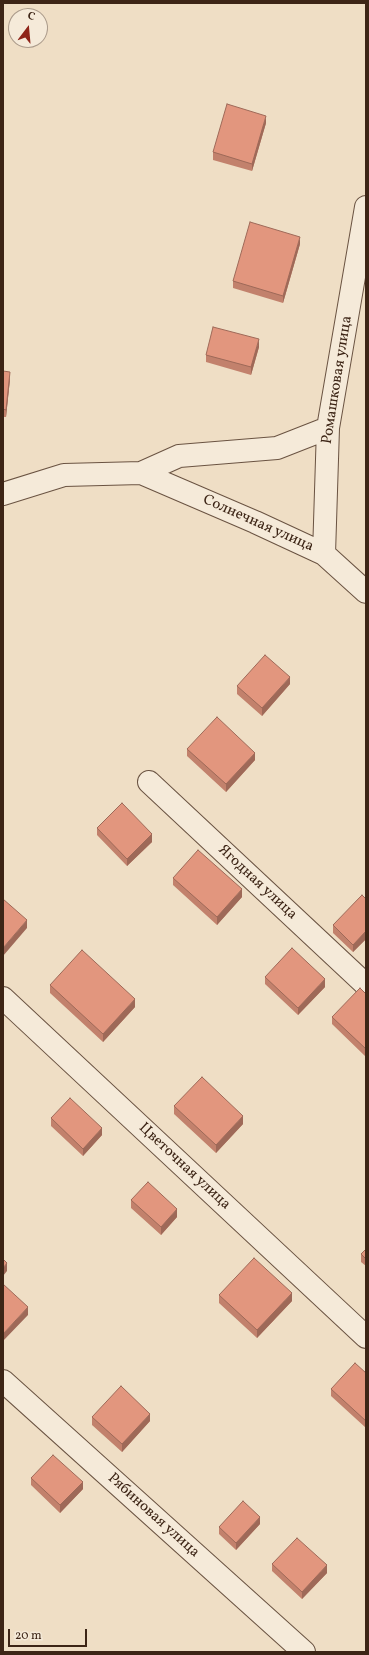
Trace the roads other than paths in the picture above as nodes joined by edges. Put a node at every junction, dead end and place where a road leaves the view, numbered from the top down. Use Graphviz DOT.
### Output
graph roads {
  1 [pos="366,207"];
  2 [pos="363,234"];
  3 [pos="328,428"];
  4 [pos="141,472"];
  5 [pos="3,494"];
  6 [pos="324,554"];
  7 [pos="366,592"];
  8 [pos="149,782"];
  9 [pos="366,985"];
  10 [pos="3,998"];
  11 [pos="366,1337"];
  12 [pos="3,1381"];
  13 [pos="304,1652"];
  1 -- 2 [label="street, Ромашковая улица"];
  2 -- 3 [label="street, Ромашковая улица"];
  3 -- 4 [label="street"];
  3 -- 6 [label="street, Ромашковая улица"];
  4 -- 5 [label="street"];
  4 -- 6 [label="street, Солнечная улица"];
  6 -- 7 [label="street, Солнечная улица"];
  8 -- 9 [label="street, Ягодная улица"];
  10 -- 11 [label="street, Цветочная улица"];
  12 -- 13 [label="street, Рябиновая улица"];
}
